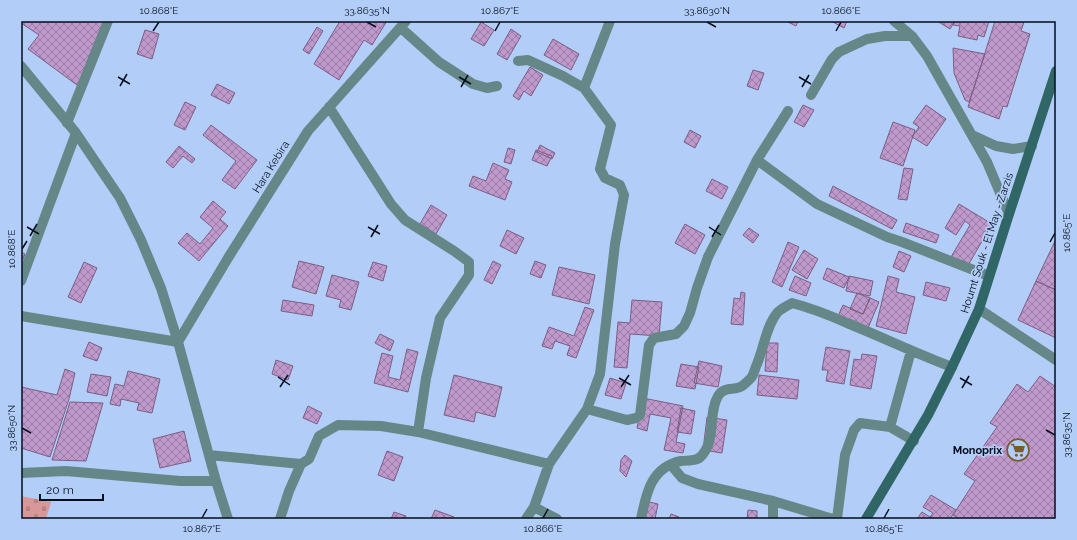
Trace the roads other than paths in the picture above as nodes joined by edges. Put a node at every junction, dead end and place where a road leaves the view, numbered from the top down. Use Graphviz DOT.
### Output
graph roads {
  1 [pos="108,21"];
  2 [pos="610,21"];
  3 [pos="894,21"];
  4 [pos="404,24"];
  5 [pos="912,36"];
  6 [pos="518,61"];
  7 [pos="21,66"];
  8 [pos="1056,71"];
  9 [pos="497,86"];
  10 [pos="584,88"];
  11 [pos="811,95"];
  12 [pos="329,107"];
  13 [pos="788,111"];
  14 [pos="67,123"];
  15 [pos="76,133"];
  16 [pos="972,135"];
  17 [pos="1032,146"];
  18 [pos="757,160"];
  19 [pos="1009,214"];
  20 [pos="989,276"];
  21 [pos="21,281"];
  22 [pos="979,309"];
  23 [pos="21,316"];
  24 [pos="178,342"];
  25 [pos="911,350"];
  26 [pos="1056,360"];
  27 [pos="952,367"];
  28 [pos="587,409"];
  29 [pos="890,427"];
  30 [pos="418,432"];
  31 [pos="914,441"];
  32 [pos="209,454"];
  33 [pos="301,464"];
  34 [pos="549,464"];
  35 [pos="671,465"];
  36 [pos="21,473"];
  37 [pos="216,481"];
  38 [pos="773,501"];
  39 [pos="534,507"];
  40 [pos="228,519"];
  41 [pos="280,519"];
  42 [pos="526,519"];
  43 [pos="557,519"];
  44 [pos="641,519"];
  45 [pos="773,519"];
  46 [pos="833,519"];
  47 [pos="837,519"];
  48 [pos="866,519"];
  1 -- 14 [label="street"];
  2 -- 10 [label="street"];
  3 -- 5 [label="street"];
  4 -- 9 [label="street"];
  4 -- 12 [label="street, Hara Kebira"];
  5 -- 11 [label="street"];
  5 -- 16 [label="street"];
  6 -- 10 [label="street"];
  7 -- 14 [label="street"];
  8 -- 17 [label="main road, Houmt Souk - El May - Zarzis"];
  10 -- 28 [label="street"];
  12 -- 24 [label="street, Hara Kebira"];
  12 -- 30 [label="street"];
  13 -- 18 [label="street"];
  14 -- 15 [label="street"];
  15 -- 21 [label="street"];
  15 -- 24 [label="street"];
  16 -- 17 [label="street"];
  16 -- 19 [label="street"];
  17 -- 19 [label="main road, Houmt Souk - El May - Zarzis"];
  18 -- 20 [label="street"];
  18 -- 28 [label="street"];
  19 -- 20 [label="main road, Houmt Souk - El May - Zarzis"];
  20 -- 22 [label="main road, Houmt Souk - El May - Zarzis"];
  22 -- 26 [label="street"];
  22 -- 27 [label="main road, Houmt Souk - El May - Zarzis"];
  23 -- 24 [label="street"];
  24 -- 32 [label="street"];
  25 -- 27 [label="street"];
  25 -- 29 [label="street"];
  25 -- 35 [label="street"];
  27 -- 31 [label="main road, Houmt Souk - El May - Zarzis"];
  28 -- 34 [label="street"];
  29 -- 31 [label="street"];
  29 -- 47 [label="street"];
  30 -- 33 [label="street"];
  30 -- 34 [label="street"];
  31 -- 48 [label="main road, Houmt Souk - El May - Zarzis"];
  32 -- 33 [label="street"];
  32 -- 37 [label="street"];
  33 -- 41 [label="street"];
  34 -- 39 [label="street"];
  35 -- 38 [label="street"];
  35 -- 44 [label="street"];
  36 -- 37 [label="street"];
  37 -- 40 [label="street"];
  38 -- 45 [label="street"];
  38 -- 46 [label="street"];
  39 -- 42 [label="street"];
  39 -- 43 [label="street"];
}
